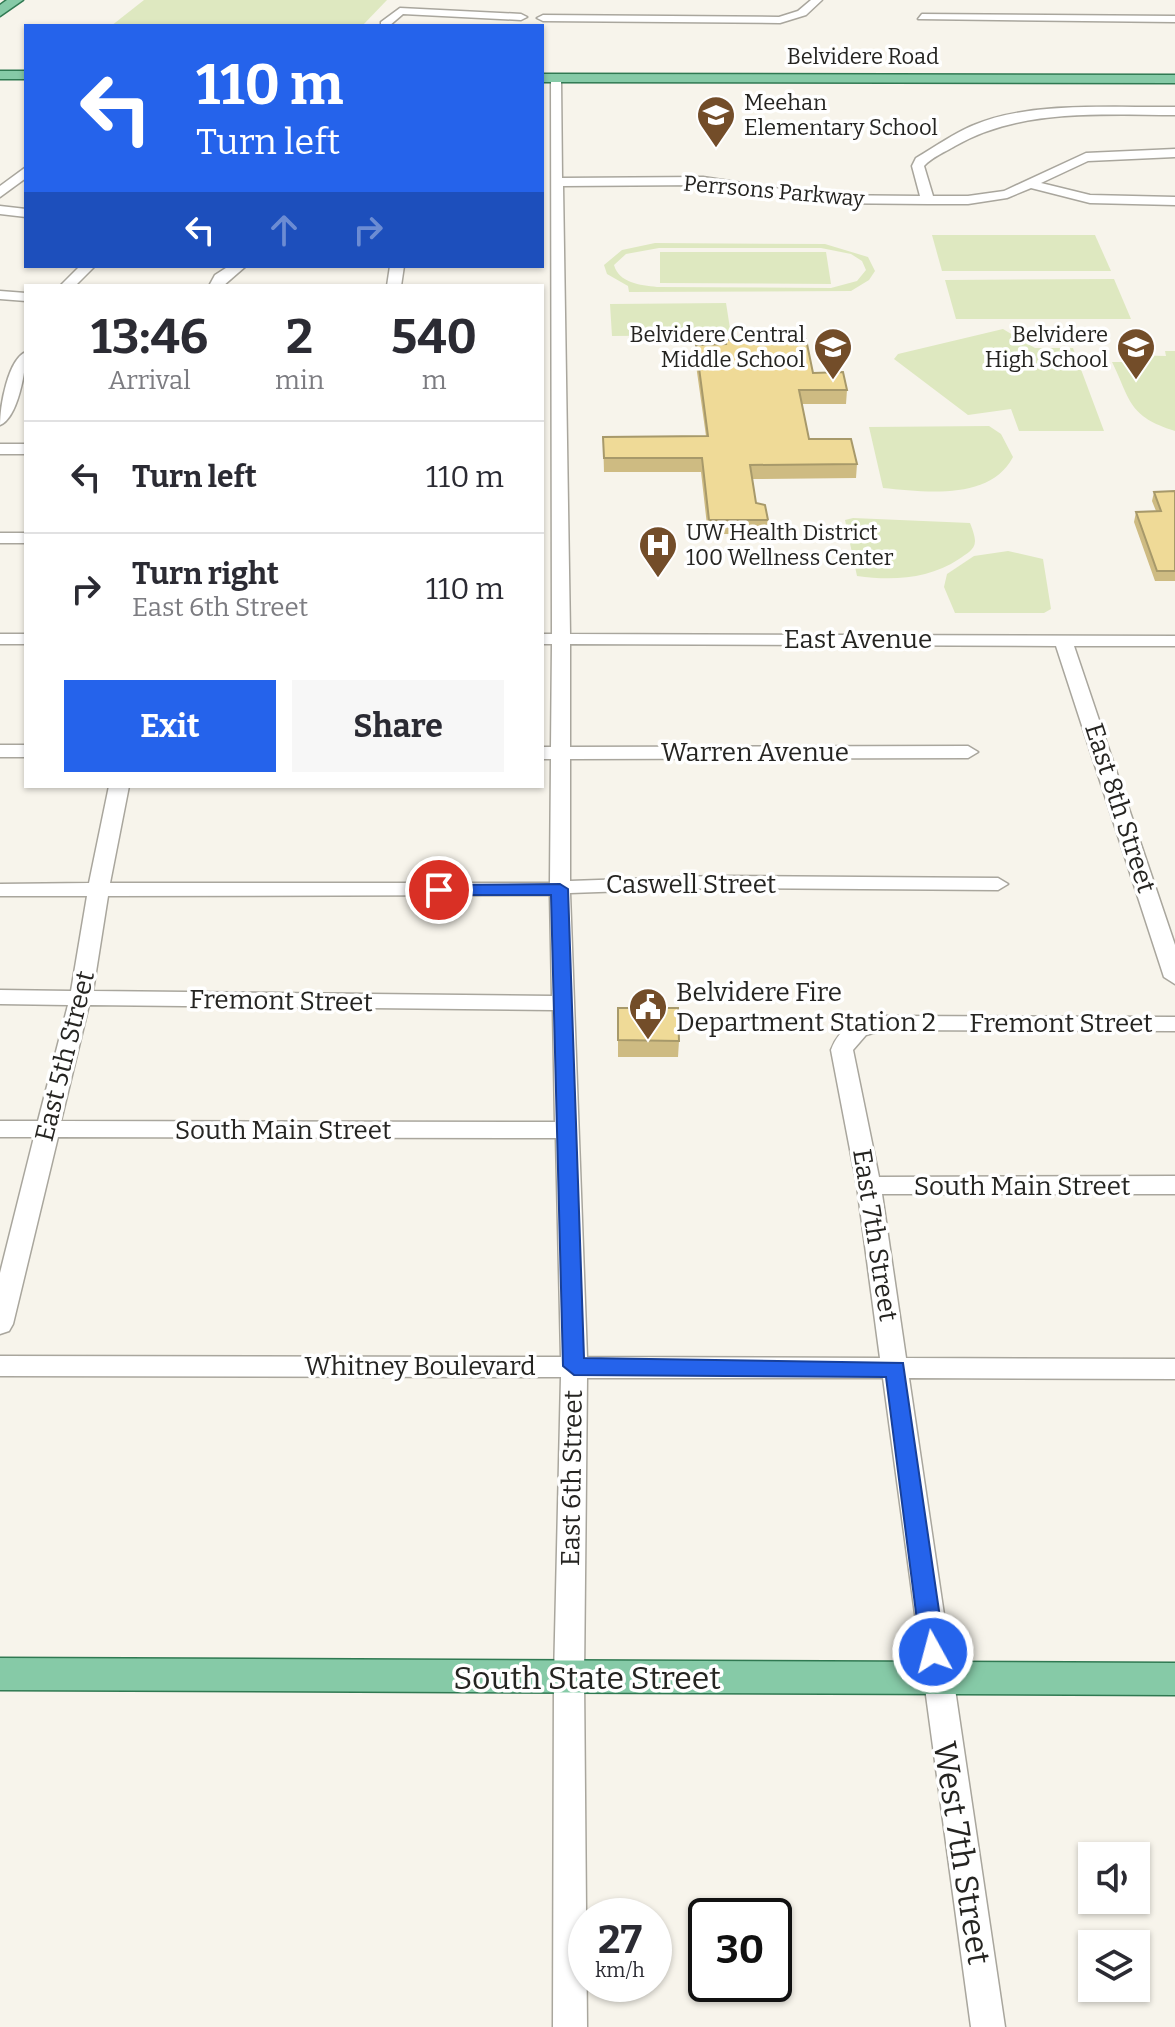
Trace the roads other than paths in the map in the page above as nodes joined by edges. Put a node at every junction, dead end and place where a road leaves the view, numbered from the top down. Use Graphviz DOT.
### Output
graph roads {
  1 [pos="439,0"];
  2 [pos="817,0"];
  3 [pos="10,1"];
  4 [pos="544,3"];
  5 [pos="0,12"];
  6 [pos="427,14"];
  7 [pos="1168,16"];
  8 [pos="521,17"];
  9 [pos="922,17"];
  10 [pos="542,22"];
  11 [pos="385,24"];
  12 [pos="1175,33"];
  13 [pos="0,74"];
  14 [pos="22,75"];
  15 [pos="548,79"];
  16 [pos="1175,79"];
  17 [pos="1175,111"];
  18 [pos="1175,153"];
  19 [pos="24,173"];
  20 [pos="556,182"];
  21 [pos="1031,184"];
  22 [pos="0,193"];
  23 [pos="928,200"];
  24 [pos="1175,201"];
  25 [pos="0,210"];
  26 [pos="24,213"];
  27 [pos="549,259"];
  28 [pos="86,268"];
  29 [pos="236,268"];
  30 [pos="69,284"];
  31 [pos="217,284"];
  32 [pos="0,295"];
  33 [pos="24,297"];
  34 [pos="23,362"];
  35 [pos="0,368"];
  36 [pos="0,420"];
  37 [pos="0,449"];
  38 [pos="24,449"];
  39 [pos="550,478"];
  40 [pos="0,538"];
  41 [pos="24,538"];
  42 [pos="0,639"];
  43 [pos="24,639"];
  44 [pos="552,639"];
  45 [pos="1063,641"];
  46 [pos="1175,641"];
  47 [pos="0,751"];
  48 [pos="24,751"];
  49 [pos="968,752"];
  50 [pos="550,753"];
  51 [pos="119,788"];
  52 [pos="998,884"];
  53 [pos="560,889"];
  54 [pos="0,890"];
  55 [pos="98,891"];
  56 [pos="1175,977"];
  57 [pos="0,997"];
  58 [pos="81,997"];
  59 [pos="563,1003"];
  60 [pos="1175,1024"];
  61 [pos="852,1033"];
  62 [pos="0,1129"];
  63 [pos="46,1129"];
  64 [pos="567,1130"];
  65 [pos="1175,1185"];
  66 [pos="869,1186"];
  67 [pos="0,1324"];
  68 [pos="0,1366"];
  69 [pos="574,1366"];
  70 [pos="895,1369"];
  71 [pos="1175,1369"];
  72 [pos="0,1674"];
  73 [pos="569,1678"];
  74 [pos="936,1679"];
  75 [pos="1175,1679"];
  76 [pos="570,2027"];
  77 [pos="988,2027"];
  1 -- 6 [label="street"];
  2 -- 10 [label="street"];
  3 -- 5 [label="main road"];
  4 -- 10 [label="street"];
  6 -- 8 [label="street"];
  6 -- 11 [label="street"];
  7 -- 9 [label="street"];
  7 -- 12 [label="street"];
  13 -- 14 [label="main road"];
  15 -- 16 [label="main road, Belvidere Road"];
  15 -- 20 [label="street, East 6th Street"];
  17 -- 23 [label="street"];
  18 -- 21 [label="street, Perrsons Parkway"];
  19 -- 22 [label="street"];
  20 -- 23 [label="street, Perrsons Parkway"];
  20 -- 27 [label="street, East 6th Street"];
  21 -- 23 [label="street, Perrsons Parkway"];
  21 -- 24 [label="street"];
  25 -- 26 [label="street"];
  27 -- 39 [label="street, East 6th Street"];
  28 -- 30 [label="street"];
  29 -- 31 [label="street"];
  32 -- 33 [label="street"];
  34 -- 35 [label="street"];
  34 -- 36 [label="street"];
  37 -- 38 [label="street"];
  39 -- 44 [label="street, East 6th Street"];
  40 -- 41 [label="street"];
  42 -- 43 [label="street"];
  44 -- 45 [label="street, East Avenue"];
  44 -- 50 [label="street, East 6th Street"];
  45 -- 46 [label="street, East Avenue"];
  45 -- 56 [label="street, East 8th Street"];
  47 -- 48 [label="street"];
  49 -- 50 [label="street, Warren Avenue"];
  50 -- 53 [label="street, East 6th Street"];
  51 -- 55 [label="street, East 5th Street"];
  52 -- 53 [label="street, Caswell Street"];
  53 -- 55 [label="street, Caswell Street"];
  53 -- 59 [label="street, East 6th Street"];
  54 -- 55 [label="street, Caswell Street"];
  55 -- 58 [label="street, East 5th Street"];
  57 -- 58 [label="street, Fremont Street"];
  58 -- 59 [label="street, Fremont Street"];
  58 -- 63 [label="street, East 5th Street"];
  59 -- 64 [label="street, East 6th Street"];
  60 -- 61 [label="street, Fremont Street"];
  61 -- 66 [label="street, East 7th Street"];
  62 -- 63 [label="street, South Main Street"];
  63 -- 64 [label="street, South Main Street"];
  63 -- 67 [label="street, East 5th Street"];
  64 -- 69 [label="street, East 6th Street"];
  65 -- 66 [label="street, South Main Street"];
  66 -- 70 [label="street, East 7th Street"];
  68 -- 69 [label="street, Whitney Boulevard"];
  69 -- 70 [label="street, Whitney Boulevard"];
  69 -- 73 [label="street, East 6th Street"];
  70 -- 71 [label="street, Whitney Boulevard"];
  70 -- 74 [label="street, East 7th Street"];
  72 -- 73 [label="main road, South State Street"];
  73 -- 74 [label="main road, South State Street"];
  73 -- 76 [label="street, East 6th Street"];
  74 -- 75 [label="main road, South State Street"];
  74 -- 77 [label="street, West 7th Street"];
}
